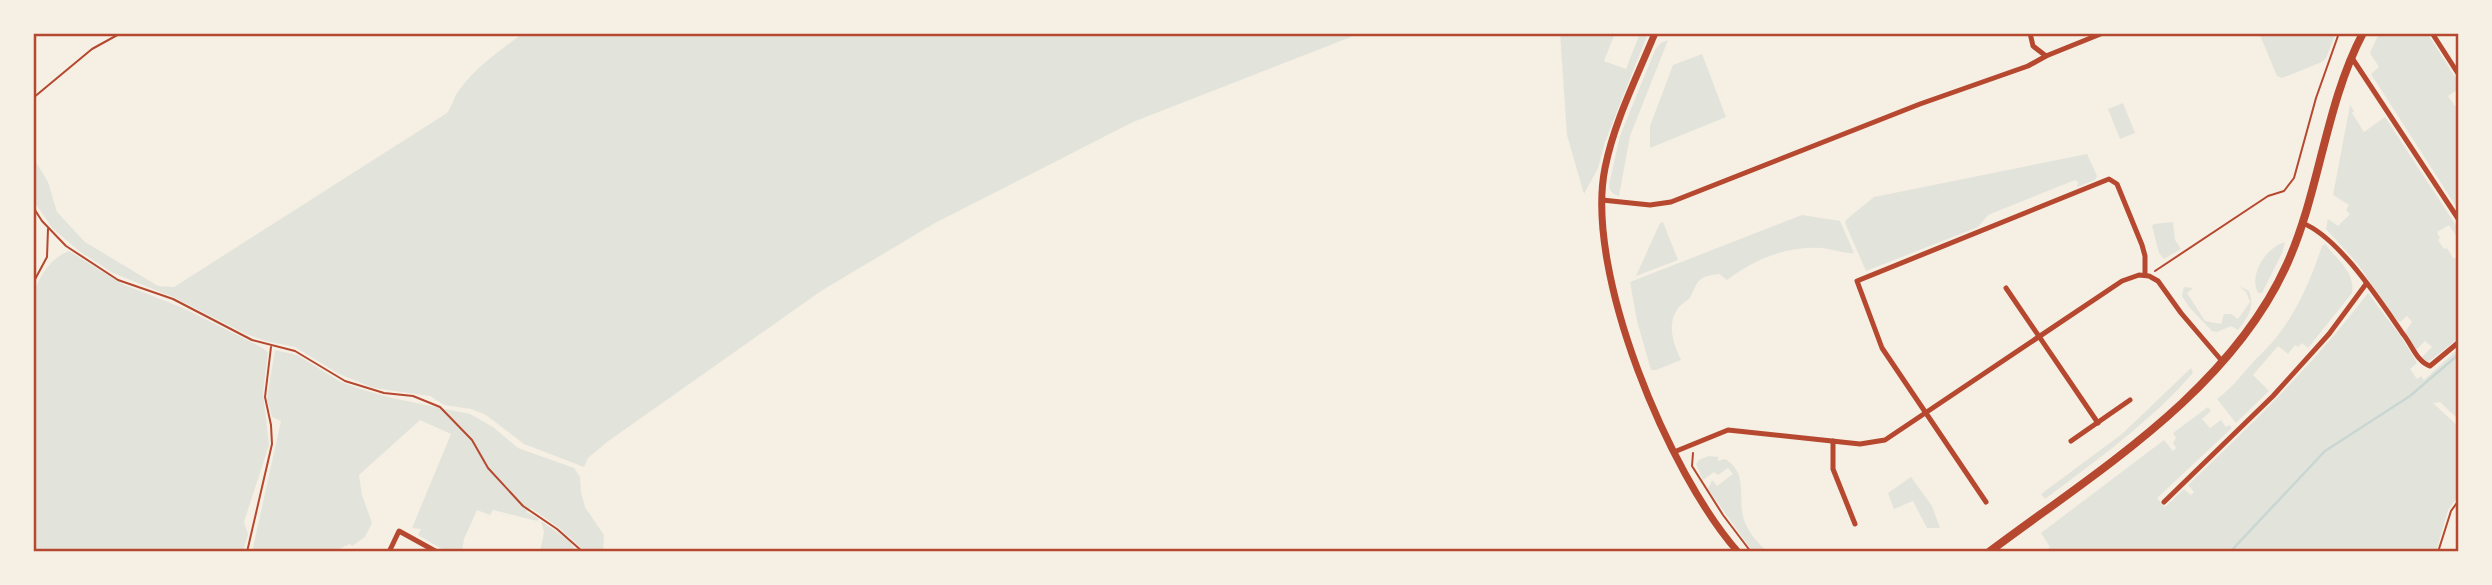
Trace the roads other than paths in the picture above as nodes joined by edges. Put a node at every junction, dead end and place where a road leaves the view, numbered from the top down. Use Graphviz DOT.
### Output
graph roads {
  1 [pos="1655,33"];
  2 [pos="2030,33"];
  3 [pos="2085,33"];
  4 [pos="2103,33"];
  5 [pos="2363,33"];
  6 [pos="2432,33"];
  7 [pos="2094,37"];
  8 [pos="2046,56"];
  9 [pos="2352,58"];
  10 [pos="2459,75"];
  11 [pos="1602,200"];
  12 [pos="2459,220"];
  13 [pos="2302,223"];
  14 [pos="2147,276"];
  15 [pos="2366,284"];
  16 [pos="2006,288"];
  17 [pos="2039,336"];
  18 [pos="2459,342"];
  19 [pos="2222,361"];
  20 [pos="2130,400"];
  21 [pos="1926,413"];
  22 [pos="2098,423"];
  23 [pos="1833,441"];
  24 [pos="2071,441"];
  25 [pos="1674,452"];
  26 [pos="1986,502"];
  27 [pos="2164,502"];
  28 [pos="1854,524"];
  29 [pos="389,552"];
  30 [pos="437,552"];
  31 [pos="1738,552"];
  32 [pos="1989,552"];
  1 -- 11 [label="street"];
  2 -- 8 [label="street"];
  3 -- 7 [label="street"];
  4 -- 7 [label="street"];
  5 -- 9 [label="main road"];
  6 -- 10 [label="street"];
  7 -- 8 [label="street"];
  8 -- 11 [label="street"];
  9 -- 12 [label="street"];
  9 -- 13 [label="main road"];
  11 -- 25 [label="street"];
  13 -- 15 [label="street"];
  13 -- 19 [label="main road"];
  14 -- 17 [label="street"];
  14 -- 19 [label="street"];
  14 -- 21 [label="street"];
  15 -- 18 [label="street"];
  15 -- 27 [label="street"];
  16 -- 17 [label="street"];
  17 -- 21 [label="street"];
  17 -- 22 [label="street"];
  19 -- 32 [label="main road"];
  20 -- 22 [label="street"];
  21 -- 23 [label="street"];
  21 -- 26 [label="street"];
  22 -- 24 [label="street"];
  23 -- 25 [label="street"];
  23 -- 28 [label="street"];
  25 -- 31 [label="street"];
  29 -- 30 [label="street"];
}
